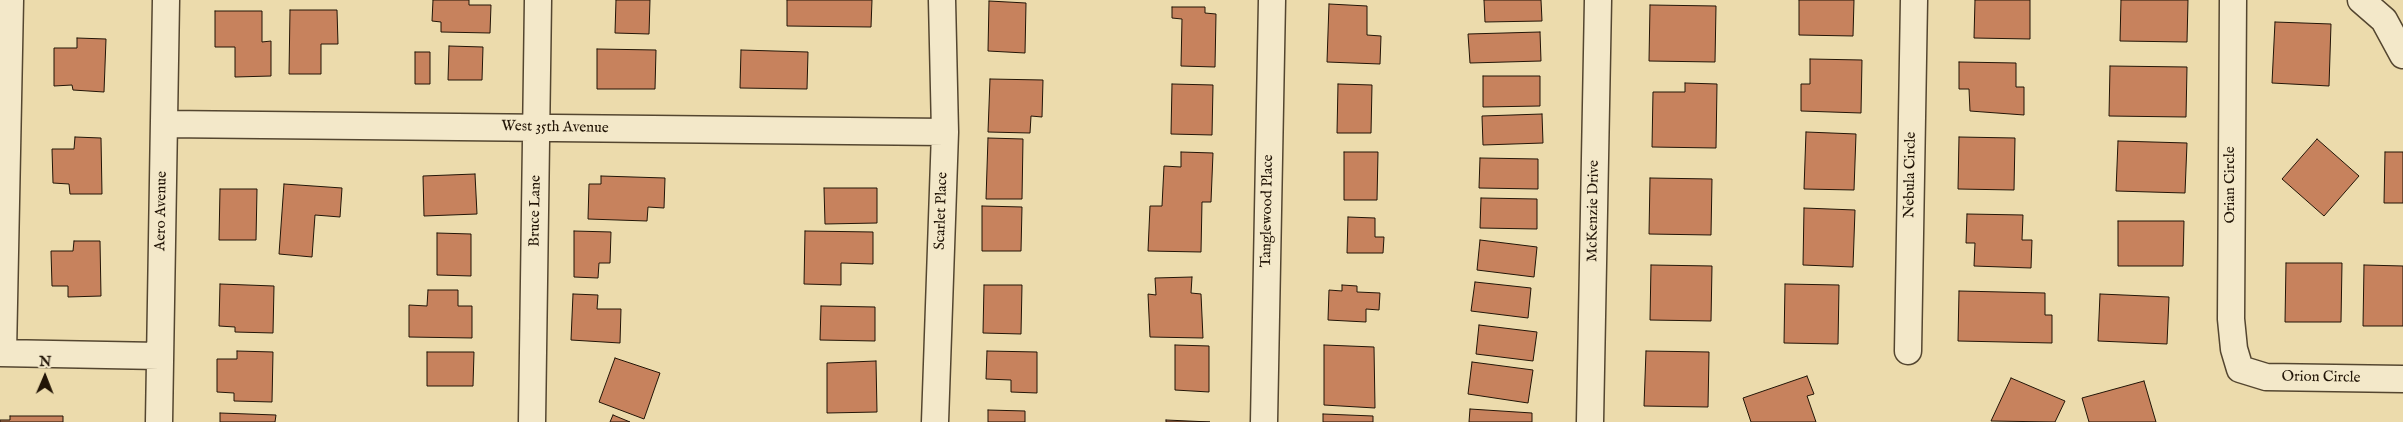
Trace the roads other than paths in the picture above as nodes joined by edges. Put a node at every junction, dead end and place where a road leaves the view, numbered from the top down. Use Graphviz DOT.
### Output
graph roads {
  1 [pos="10,0"];
  2 [pos="166,0"];
  3 [pos="538,0"];
  4 [pos="942,0"];
  5 [pos="1272,0"];
  6 [pos="1598,0"];
  7 [pos="1914,0"];
  8 [pos="2232,0"];
  9 [pos="2361,0"];
  10 [pos="2403,55"];
  11 [pos="164,124"];
  12 [pos="538,128"];
  13 [pos="945,132"];
  14 [pos="1908,351"];
  15 [pos="1,353"];
  16 [pos="159,356"];
  17 [pos="2240,369"];
  18 [pos="2403,379"];
  19 [pos="159,422"];
  20 [pos="532,422"];
  21 [pos="935,422"];
  22 [pos="1264,422"];
  23 [pos="1590,422"];
  1 -- 15 [label="street"];
  2 -- 11 [label="street, Aero Avenue"];
  3 -- 12 [label="street, Bruce Lane"];
  4 -- 13 [label="street, Scarlet Place"];
  5 -- 22 [label="street, Tanglewood Place"];
  6 -- 23 [label="street, McKenzie Drive"];
  7 -- 14 [label="street, Nebula Circle"];
  8 -- 17 [label="street, Orian Circle"];
  9 -- 10 [label="street"];
  11 -- 12 [label="street, West 35th Avenue"];
  11 -- 16 [label="street, Aero Avenue"];
  12 -- 13 [label="street, West 35th Avenue"];
  12 -- 20 [label="street, Bruce Lane"];
  13 -- 21 [label="street, Scarlet Place"];
  15 -- 16 [label="street"];
  16 -- 19 [label="street, Aero Avenue"];
  17 -- 18 [label="street, Orion Circle"];
}
